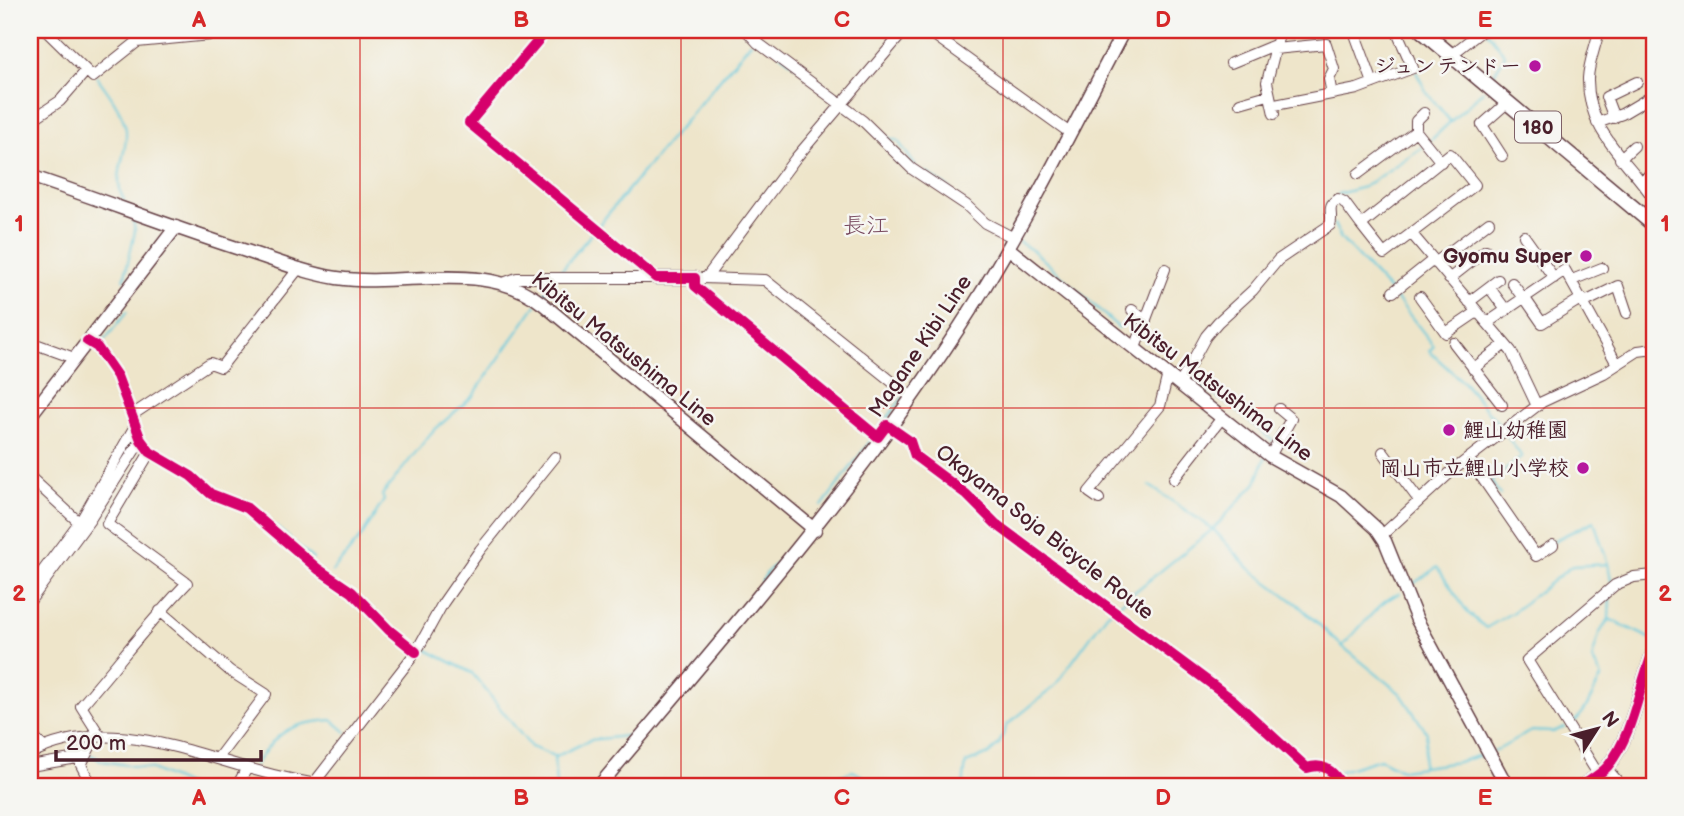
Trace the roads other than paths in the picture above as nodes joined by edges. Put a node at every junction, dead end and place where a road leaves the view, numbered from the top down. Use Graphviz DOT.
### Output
graph roads {
  1 [pos="45,30"];
  2 [pos="262,30"];
  3 [pos="746,30"];
  4 [pos="905,30"];
  5 [pos="927,30"];
  6 [pos="1124,30"];
  7 [pos="1280,30"];
  8 [pos="1362,30"];
  9 [pos="1396,30"];
  10 [pos="1421,30"];
  11 [pos="1483,30"];
  12 [pos="1599,30"];
  13 [pos="183,33"];
  14 [pos="1276,47"];
  15 [pos="1451,55"];
  16 [pos="1231,63"];
  17 [pos="92,74"];
  18 [pos="1636,82"];
  19 [pos="1373,83"];
  20 [pos="1332,94"];
  21 [pos="1268,95"];
  22 [pos="1654,95"];
  23 [pos="1508,102"];
  24 [pos="1240,103"];
  25 [pos="841,105"];
  26 [pos="1424,113"];
  27 [pos="30,121"];
  28 [pos="1605,121"];
  29 [pos="1416,131"];
  30 [pos="1070,133"];
  31 [pos="1502,156"];
  32 [pos="1441,162"];
  33 [pos="1358,174"];
  34 [pos="30,176"];
  35 [pos="1648,176"];
  36 [pos="1654,199"];
  37 [pos="1489,222"];
  38 [pos="1361,225"];
  39 [pos="1654,225"];
  40 [pos="176,227"];
  41 [pos="1411,233"];
  42 [pos="1524,236"];
  43 [pos="1011,243"];
  44 [pos="1486,250"];
  45 [pos="1434,262"];
  46 [pos="299,268"];
  47 [pos="1602,268"];
  48 [pos="1165,269"];
  49 [pos="656,278"];
  50 [pos="700,278"];
  51 [pos="1553,278"];
  52 [pos="1449,279"];
  53 [pos="1498,280"];
  54 [pos="1572,280"];
  55 [pos="506,282"];
  56 [pos="1512,282"];
  57 [pos="1489,287"];
  58 [pos="1393,292"];
  59 [pos="1420,297"];
  60 [pos="1524,298"];
  61 [pos="1583,300"];
  62 [pos="1469,302"];
  63 [pos="1132,310"];
  64 [pos="1506,310"];
  65 [pos="1477,312"];
  66 [pos="1627,313"];
  67 [pos="1146,321"];
  68 [pos="1486,323"];
  69 [pos="87,341"];
  70 [pos="30,342"];
  71 [pos="1454,344"];
  72 [pos="1505,344"];
  73 [pos="1135,348"];
  74 [pos="1654,349"];
  75 [pos="74,358"];
  76 [pos="1617,364"];
  77 [pos="1473,369"];
  78 [pos="1168,374"];
  79 [pos="1180,384"];
  80 [pos="910,396"];
  81 [pos="1502,405"];
  82 [pos="1537,406"];
  83 [pos="1279,409"];
  84 [pos="134,413"];
  85 [pos="30,416"];
  86 [pos="1222,419"];
  87 [pos="138,434"];
  88 [pos="150,452"];
  89 [pos="1383,452"];
  90 [pos="1270,456"];
  91 [pos="555,457"];
  92 [pos="1469,459"];
  93 [pos="1108,468"];
  94 [pos="1118,475"];
  95 [pos="30,477"];
  96 [pos="1174,479"];
  97 [pos="1099,499"];
  98 [pos="1419,499"];
  99 [pos="82,525"];
  100 [pos="815,530"];
  101 [pos="1382,535"];
  102 [pos="1553,545"];
  103 [pos="1654,575"];
  104 [pos="30,588"];
  105 [pos="30,601"];
  106 [pos="160,611"];
  107 [pos="416,649"];
  108 [pos="1654,650"];
  109 [pos="30,735"];
  110 [pos="97,737"];
  111 [pos="44,747"];
  112 [pos="30,754"];
  113 [pos="85,754"];
  114 [pos="218,758"];
  115 [pos="30,766"];
  116 [pos="251,769"];
  117 [pos="1602,771"];
  118 [pos="314,783"];
  119 [pos="92,786"];
  120 [pos="237,786"];
  121 [pos="329,786"];
  122 [pos="599,786"];
  123 [pos="1507,786"];
  124 [pos="1582,786"];
  125 [pos="1622,786"];
  1 -- 17 [label="street"];
  2 -- 13 [label="street"];
  3 -- 25 [label="street"];
  4 -- 25 [label="street"];
  5 -- 30 [label="street"];
  6 -- 30 [label="main road, Magane Kibi Line"];
  7 -- 14 [label="street"];
  8 -- 19 [label="street"];
  9 -- 19 [label="street"];
  10 -- 15 [label="highway, 180"];
  11 -- 15 [label="street"];
  12 -- 28 [label="street"];
  13 -- 17 [label="street"];
  14 -- 16 [label="street"];
  14 -- 20 [label="street"];
  14 -- 21 [label="street"];
  15 -- 23 [label="highway, 180"];
  17 -- 27 [label="street"];
  18 -- 28 [label="street"];
  19 -- 20 [label="street"];
  20 -- 21 [label="street"];
  21 -- 24 [label="street"];
  22 -- 28 [label="street"];
  23 -- 31 [label="street"];
  23 -- 39 [label="highway, 180"];
  25 -- 43 [label="street"];
  25 -- 50 [label="street"];
  26 -- 29 [label="street"];
  28 -- 35 [label="street"];
  29 -- 32 [label="street"];
  29 -- 33 [label="street"];
  30 -- 43 [label="main road, Magane Kibi Line"];
  32 -- 38 [label="street"];
  32 -- 41 [label="street"];
  34 -- 40 [label="main road, Kibitsu Matsushima Line"];
  35 -- 36 [label="street"];
  37 -- 45 [label="street"];
  38 -- 41 [label="street"];
  38 -- 79 [label="street"];
  40 -- 46 [label="main road, Kibitsu Matsushima Line"];
  40 -- 69 [label="main road"];
  41 -- 45 [label="street"];
  42 -- 51 [label="street"];
  43 -- 73 [label="main road, Kibitsu Matsushima Line"];
  43 -- 80 [label="main road, Magane Kibi Line"];
  44 -- 52 [label="street"];
  45 -- 52 [label="street"];
  45 -- 58 [label="street"];
  46 -- 55 [label="main road, Kibitsu Matsushima Line"];
  46 -- 84 [label="street"];
  47 -- 54 [label="street"];
  48 -- 67 [label="street"];
  49 -- 50 [label="main road"];
  49 -- 55 [label="street"];
  50 -- 80 [label="street"];
  51 -- 54 [label="street"];
  51 -- 60 [label="street"];
  52 -- 62 [label="street"];
  53 -- 57 [label="street"];
  54 -- 61 [label="street"];
  55 -- 100 [label="main road, Kibitsu Matsushima Line"];
  56 -- 60 [label="street"];
  57 -- 62 [label="street"];
  57 -- 64 [label="street"];
  59 -- 65 [label="street"];
  60 -- 61 [label="street"];
  60 -- 64 [label="street"];
  61 -- 66 [label="street"];
  61 -- 76 [label="street"];
  62 -- 65 [label="street"];
  63 -- 67 [label="street"];
  64 -- 68 [label="street"];
  65 -- 68 [label="street"];
  67 -- 73 [label="street"];
  68 -- 72 [label="street"];
  69 -- 75 [label="main road"];
  69 -- 84 [label="street"];
  70 -- 75 [label="street"];
  71 -- 77 [label="street"];
  72 -- 77 [label="street"];
  72 -- 82 [label="street"];
  73 -- 78 [label="main road, Kibitsu Matsushima Line"];
  74 -- 76 [label="street"];
  75 -- 85 [label="main road"];
  76 -- 82 [label="street"];
  77 -- 81 [label="street"];
  78 -- 79 [label="main road, Kibitsu Matsushima Line"];
  78 -- 93 [label="street"];
  79 -- 86 [label="main road, Kibitsu Matsushima Line"];
  80 -- 100 [label="main road, Magane Kibi Line"];
  82 -- 92 [label="street"];
  83 -- 90 [label="street"];
  84 -- 87 [label="street"];
  86 -- 90 [label="main road, Kibitsu Matsushima Line"];
  86 -- 96 [label="street"];
  87 -- 88 [label="street"];
  87 -- 99 [label="street"];
  87 -- 99 [label="street"];
  88 -- 106 [label="street"];
  88 -- 107 [label="street"];
  89 -- 98 [label="street"];
  90 -- 101 [label="main road, Kibitsu Matsushima Line"];
  91 -- 107 [label="street"];
  92 -- 98 [label="street"];
  92 -- 102 [label="street"];
  93 -- 94 [label="street"];
  93 -- 97 [label="street"];
  95 -- 99 [label="street"];
  98 -- 101 [label="street"];
  99 -- 104 [label="street"];
  99 -- 105 [label="street"];
  100 -- 122 [label="main road, Magane Kibi Line"];
  101 -- 123 [label="main road, Kibitsu Matsushima Line"];
  103 -- 117 [label="street"];
  106 -- 110 [label="street"];
  106 -- 114 [label="street"];
  107 -- 118 [label="street"];
  108 -- 117 [label="main road"];
  109 -- 111 [label="street"];
  110 -- 111 [label="street"];
  110 -- 113 [label="street"];
  110 -- 114 [label="street"];
  111 -- 112 [label="street"];
  113 -- 115 [label="street"];
  113 -- 119 [label="street"];
  114 -- 116 [label="street"];
  116 -- 118 [label="street"];
  116 -- 120 [label="street"];
  117 -- 124 [label="main road"];
  117 -- 125 [label="street"];
  118 -- 121 [label="street"];
}
